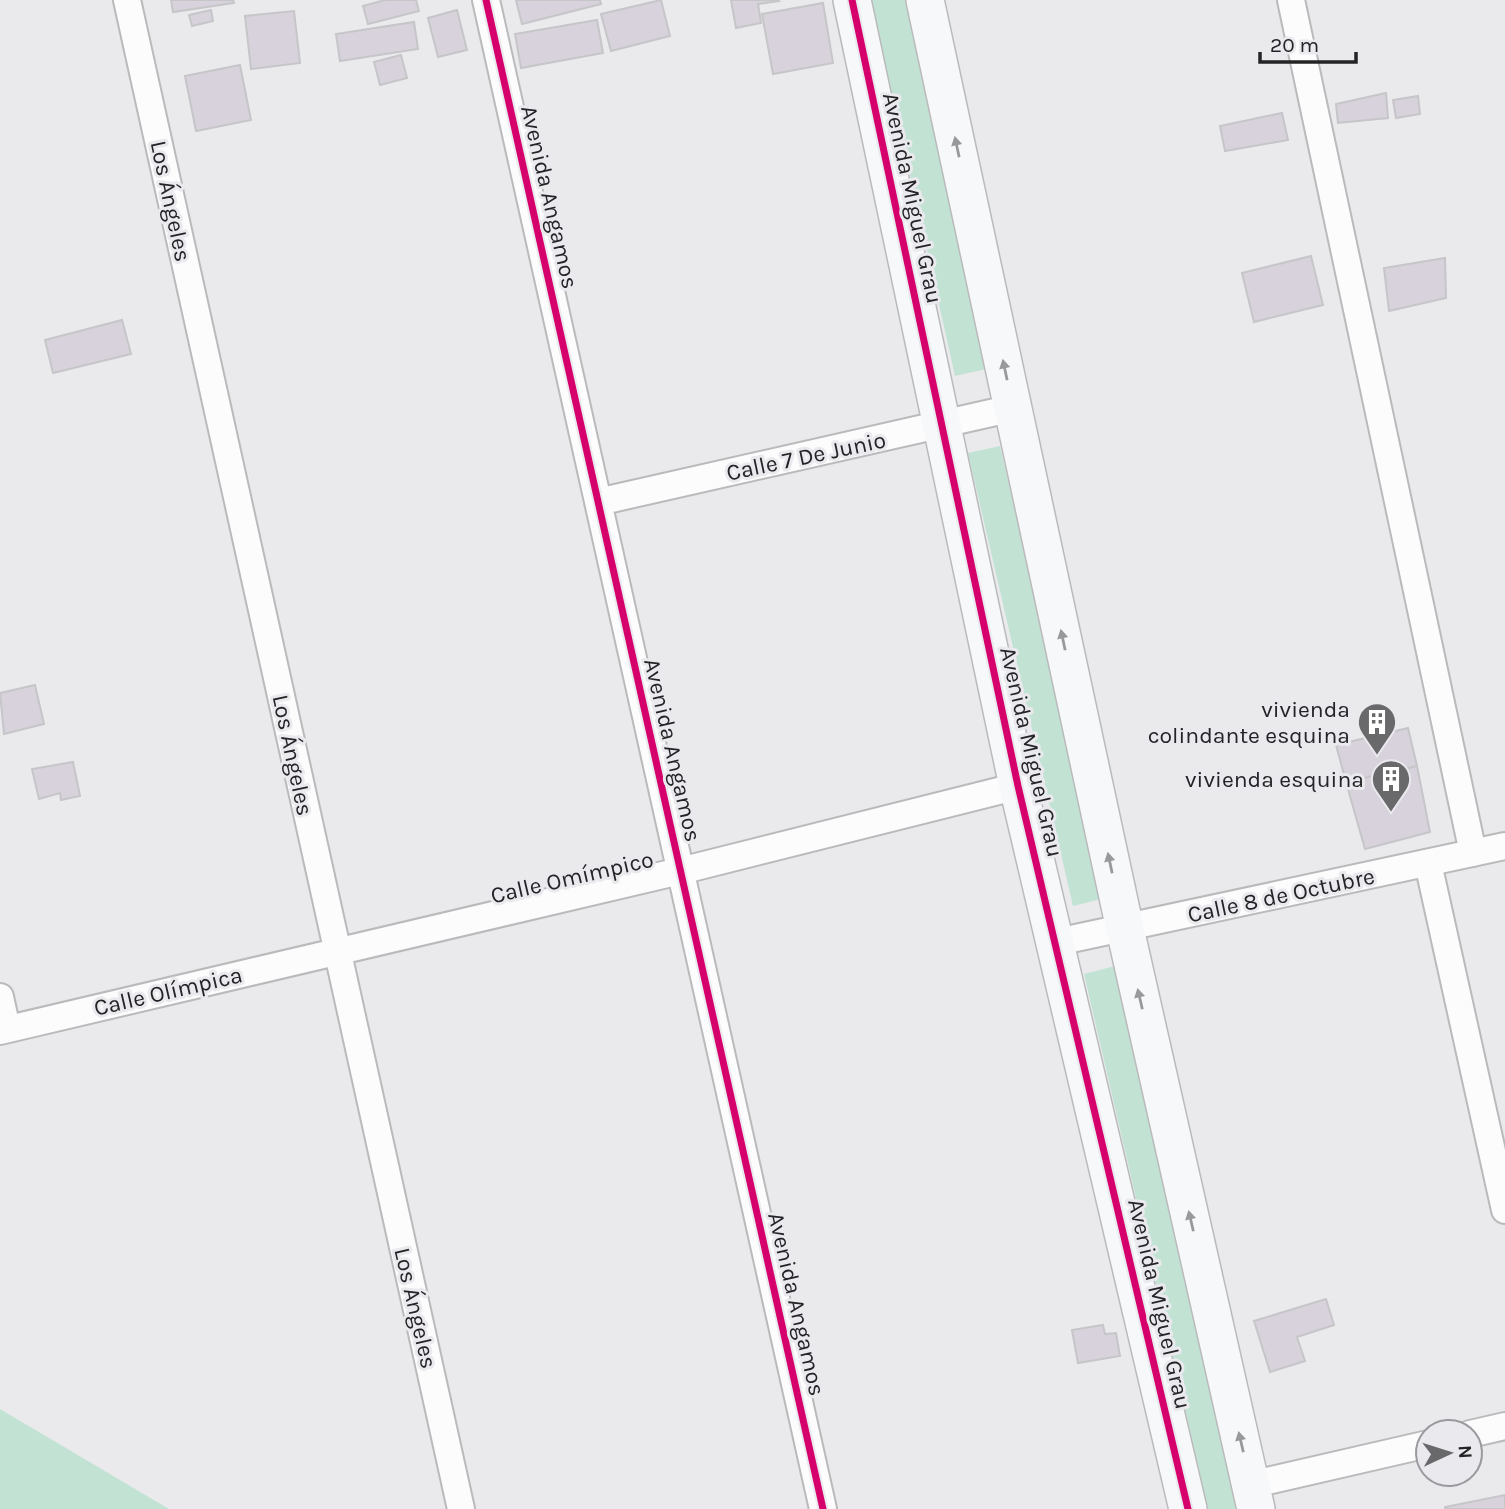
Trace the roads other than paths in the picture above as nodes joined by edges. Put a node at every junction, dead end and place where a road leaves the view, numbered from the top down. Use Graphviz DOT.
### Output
graph roads {
  1 [pos="127,0"];
  2 [pos="486,0"];
  3 [pos="852,0"];
  4 [pos="925,0"];
  5 [pos="1291,0"];
  6 [pos="1013,408"];
  7 [pos="941,426"];
  8 [pos="598,502"];
  9 [pos="1018,786"];
  10 [pos="1505,846"];
  11 [pos="1473,853"];
  12 [pos="1428,863"];
  13 [pos="680,871"];
  14 [pos="1125,929"];
  15 [pos="1057,942"];
  16 [pos="337,952"];
  17 [pos="0,997"];
  18 [pos="4,1030"];
  19 [pos="1505,1210"];
  20 [pos="1505,1426"];
  21 [pos="1484,1431"];
  22 [pos="1414,1448"];
  23 [pos="1253,1497"];
  24 [pos="461,1509"];
  25 [pos="823,1509"];
  26 [pos="1188,1509"];
  1 -- 16 [label="street, Los Ángeles"];
  2 -- 8 [label="street, Avenida Angamos"];
  3 -- 7 [label="street, Avenida Miguel Grau"];
  6 -- 4 [label="street, Avenida Miguel Grau, one-way"];
  5 -- 11 [label="street"];
  6 -- 7 [label="street, Calle 7 De Junio"];
  14 -- 6 [label="street, Avenida Miguel Grau, one-way"];
  7 -- 8 [label="street, Calle 7 De Junio"];
  7 -- 9 [label="street, Avenida Miguel Grau"];
  8 -- 13 [label="street, Avenida Angamos"];
  9 -- 13 [label="street, Calle Omímpico"];
  9 -- 15 [label="street, Avenida Miguel Grau"];
  10 -- 11 [label="street, Calle 8 de Octubre"];
  11 -- 12 [label="street, Calle 8 de Octubre"];
  12 -- 14 [label="street, Calle 8 de Octubre"];
  12 -- 19 [label="street"];
  13 -- 16 [label="street, Calle Omímpico"];
  13 -- 25 [label="street, Avenida Angamos"];
  14 -- 15 [label="street, Calle 8 de Octubre"];
  23 -- 14 [label="street, Avenida Miguel Grau, one-way"];
  15 -- 26 [label="street, Avenida Miguel Grau"];
  16 -- 18 [label="street, Calle Olímpica"];
  16 -- 24 [label="street, Los Ángeles"];
  17 -- 18 [label="street"];
  20 -- 21 [label="street"];
  22 -- 23 [label="street"];
}
